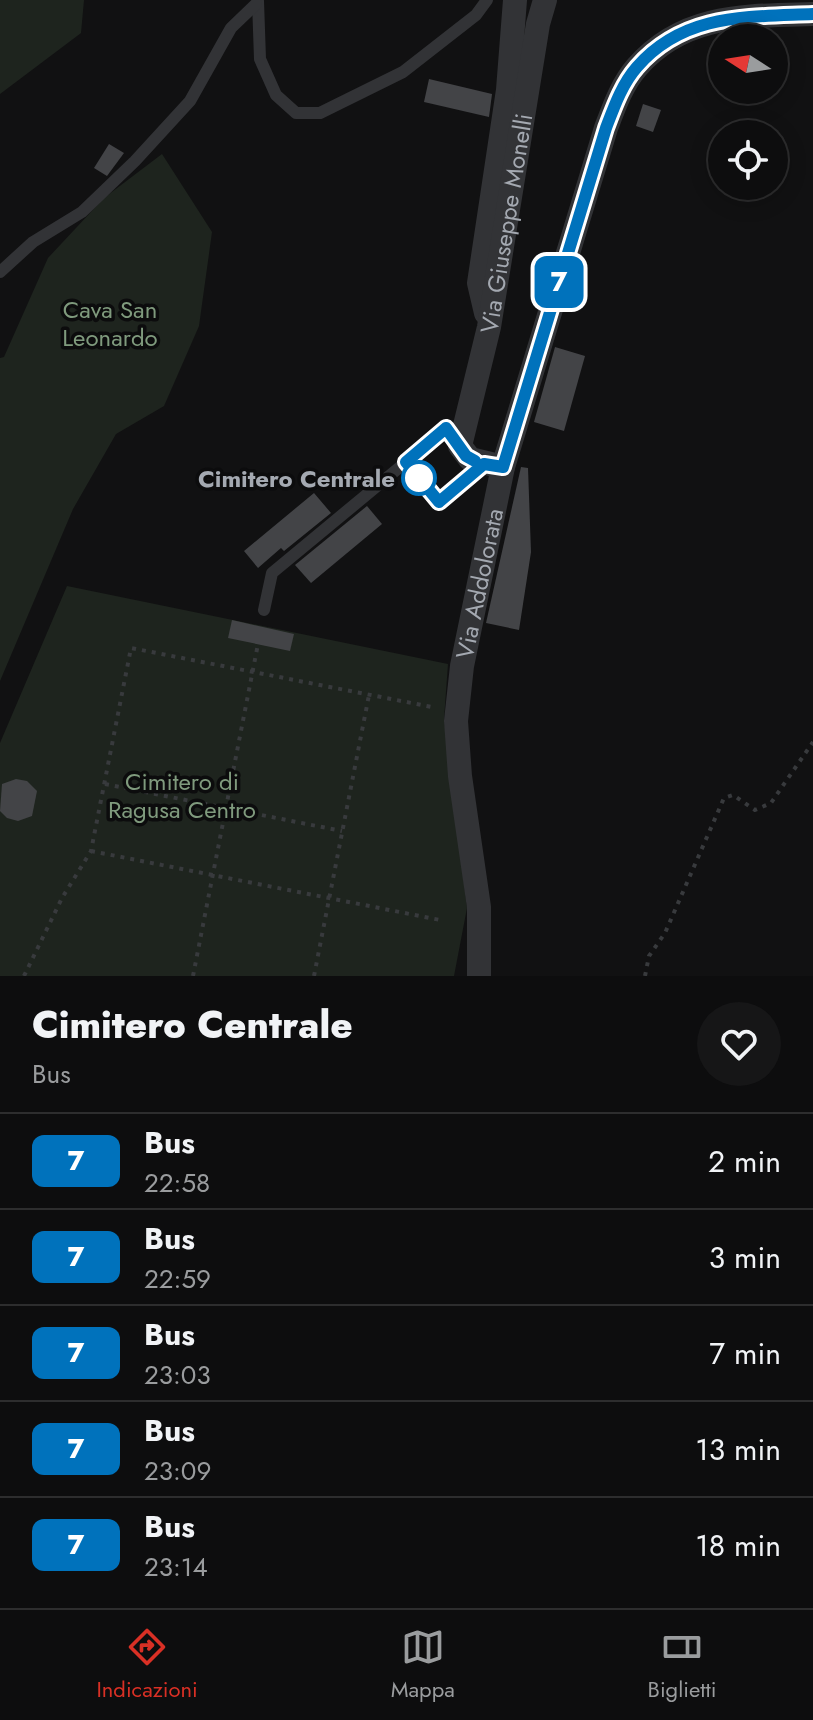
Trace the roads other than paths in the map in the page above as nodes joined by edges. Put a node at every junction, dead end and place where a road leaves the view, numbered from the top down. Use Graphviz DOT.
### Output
graph roads {
  1 [pos="487,0"];
  2 [pos="515,0"];
  3 [pos="545,0"];
  4 [pos="257,2"];
  5 [pos="813,14"];
  6 [pos="0,272"];
  7 [pos="489,327"];
  8 [pos="460,446"];
  9 [pos="406,462"];
  10 [pos="493,466"];
  11 [pos="264,610"];
  12 [pos="479,976"];
  1 -- 4 [label="lane"];
  2 -- 7 [label="street"];
  3 -- 7 [label="street, Via Giuseppe Monelli"];
  4 -- 6 [label="lane"];
  5 -- 10 [label="street, Via Addolorata"];
  7 -- 8 [label="street, Via Giuseppe Monelli"];
  8 -- 9 [label="lane"];
  8 -- 10 [label="street"];
  9 -- 10 [label="lane"];
  9 -- 11 [label="lane"];
  10 -- 12 [label="street, Via Addolorata"];
}
